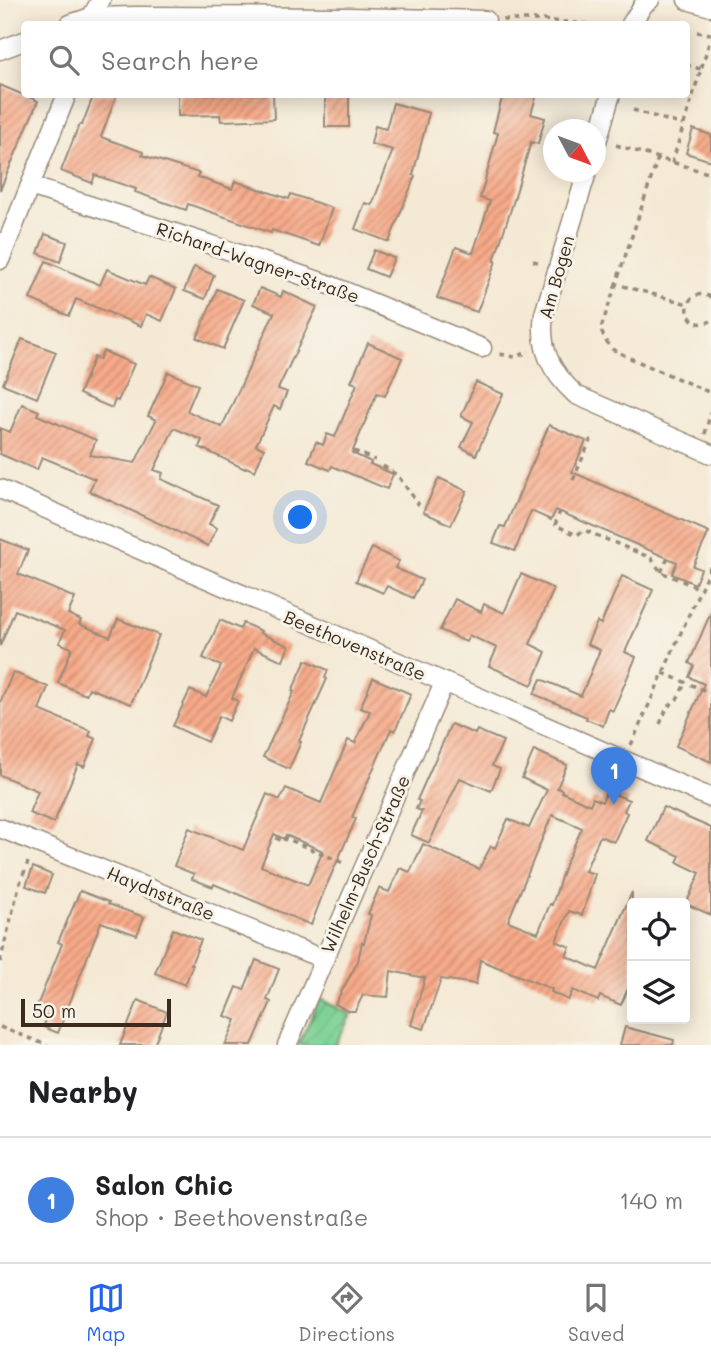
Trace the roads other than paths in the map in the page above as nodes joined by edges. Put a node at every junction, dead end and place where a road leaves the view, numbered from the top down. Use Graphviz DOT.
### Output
graph roads {
  1 [pos="101,0"];
  2 [pos="629,0"];
  3 [pos="650,0"];
  4 [pos="687,0"];
  5 [pos="711,7"];
  6 [pos="352,8"];
  7 [pos="486,20"];
  8 [pos="89,21"];
  9 [pos="631,21"];
  10 [pos="633,21"];
  11 [pos="21,42"];
  12 [pos="0,50"];
  13 [pos="66,98"];
  14 [pos="610,98"];
  15 [pos="604,119"];
  16 [pos="584,182"];
  17 [pos="30,186"];
  18 [pos="0,260"];
  19 [pos="482,348"];
  20 [pos="711,453"];
  21 [pos="0,489"];
  22 [pos="444,683"];
  23 [pos="711,798"];
  24 [pos="0,828"];
  25 [pos="323,959"];
  26 [pos="287,1045"];
  1 -- 8 [label="street"];
  2 -- 9 [label="street"];
  3 -- 10 [label="street"];
  4 -- 5 [label="street"];
  6 -- 7 [label="street"];
  6 -- 8 [label="street"];
  11 -- 12 [label="street"];
  13 -- 17 [label="street"];
  14 -- 15 [label="street"];
  16 -- 20 [label="street, Am Bogen"];
  17 -- 18 [label="street"];
  17 -- 19 [label="street, Richard-Wagner-Straße"];
  21 -- 22 [label="street, Beethovenstraße"];
  22 -- 23 [label="street, Beethovenstraße"];
  22 -- 25 [label="street, Wilhelm-Busch-Straße"];
  24 -- 25 [label="street, Haydnstraße"];
  25 -- 26 [label="street, Wilhelm-Busch-Straße"];
}
